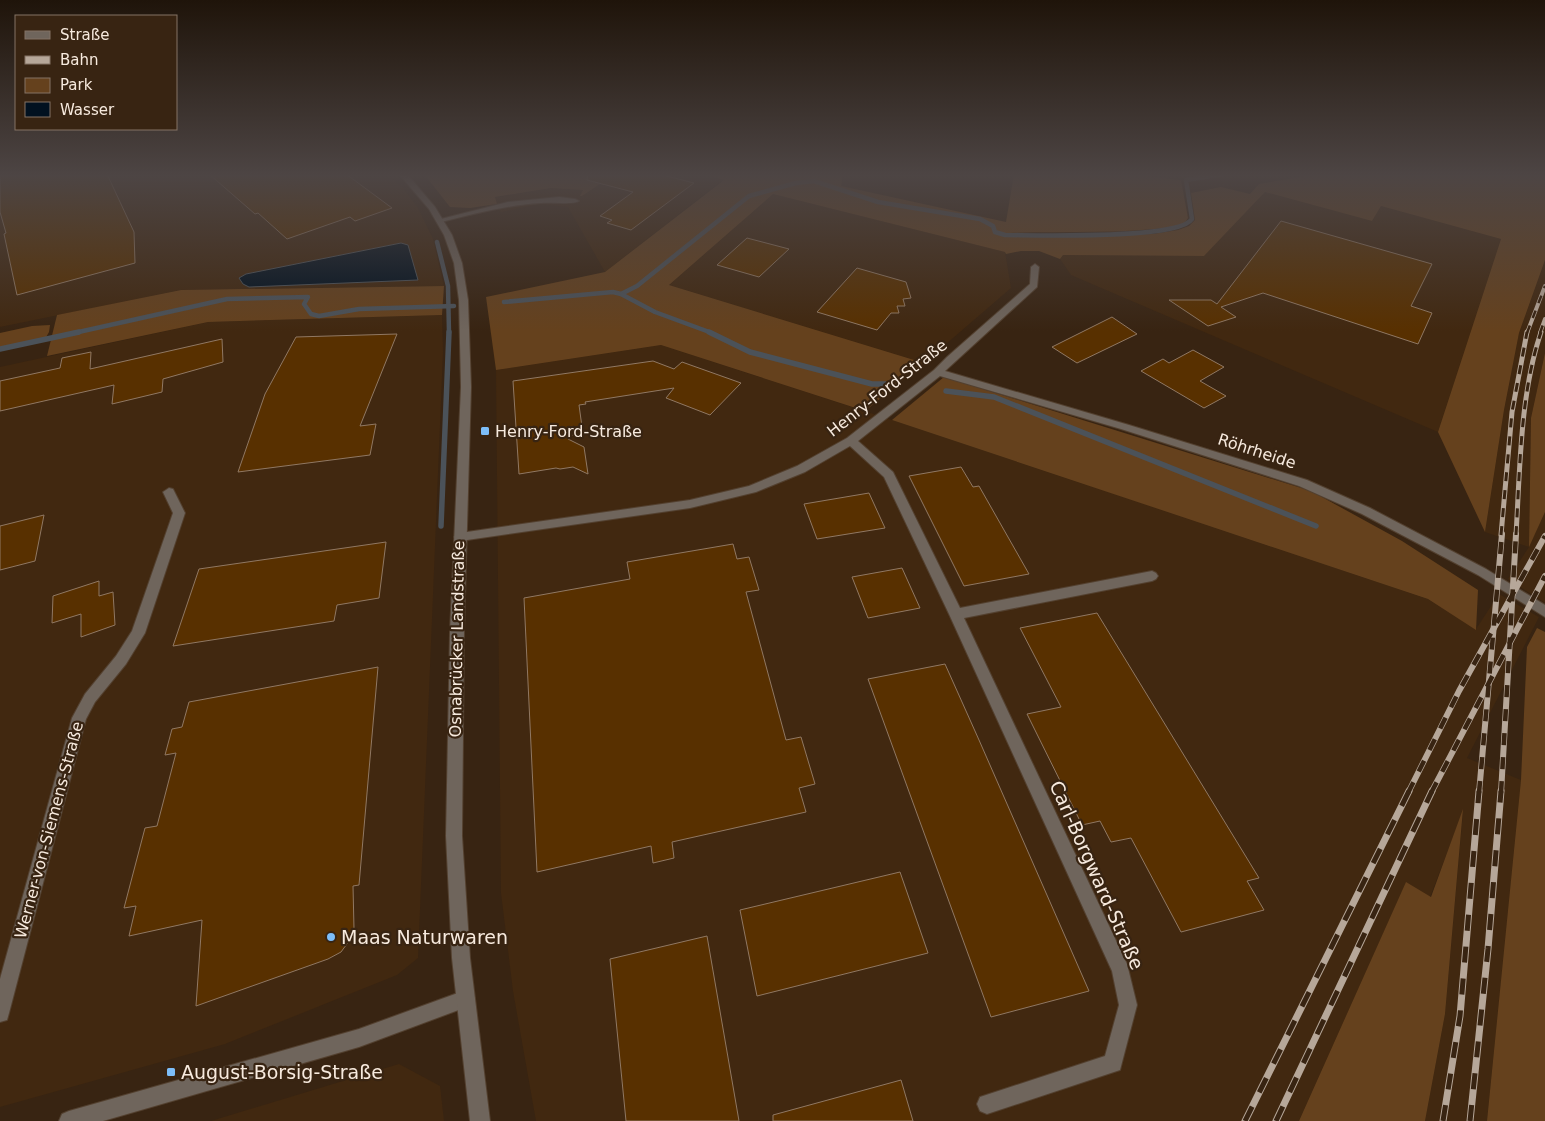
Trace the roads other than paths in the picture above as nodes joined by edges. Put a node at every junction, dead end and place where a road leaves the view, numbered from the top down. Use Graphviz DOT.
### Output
graph roads {
  1 [pos="444,226"];
  2 [pos="1035,267"];
  3 [pos="938,372"];
  4 [pos="852,441"];
  5 [pos="169,492"];
  6 [pos="460,537"];
  7 [pos="1152,576"];
  8 [pos="1545,612"];
  9 [pos="956,614"];
  10 [pos="466,999"];
  11 [pos="0,1013"];
  12 [pos="987,1104"];
  13 [pos="69,1121"];
  14 [pos="480,1121"];
  1 -- 6 [label="street, Osnabrücker Landstraße"];
  2 -- 3 [label="street, Henry-Ford-Straße"];
  3 -- 4 [label="street, Henry-Ford-Straße"];
  3 -- 8 [label="street, Röhrheide"];
  4 -- 6 [label="street, Henry-Ford-Straße"];
  4 -- 9 [label="street, Carl-Borgward-Straße"];
  5 -- 11 [label="street, Werner-von-Siemens-Straße"];
  6 -- 10 [label="street, Osnabrücker Landstraße"];
  7 -- 9 [label="street"];
  9 -- 12 [label="street, Carl-Borgward-Straße"];
  10 -- 13 [label="street"];
  10 -- 14 [label="street, Osnabrücker Landstraße"];
}
